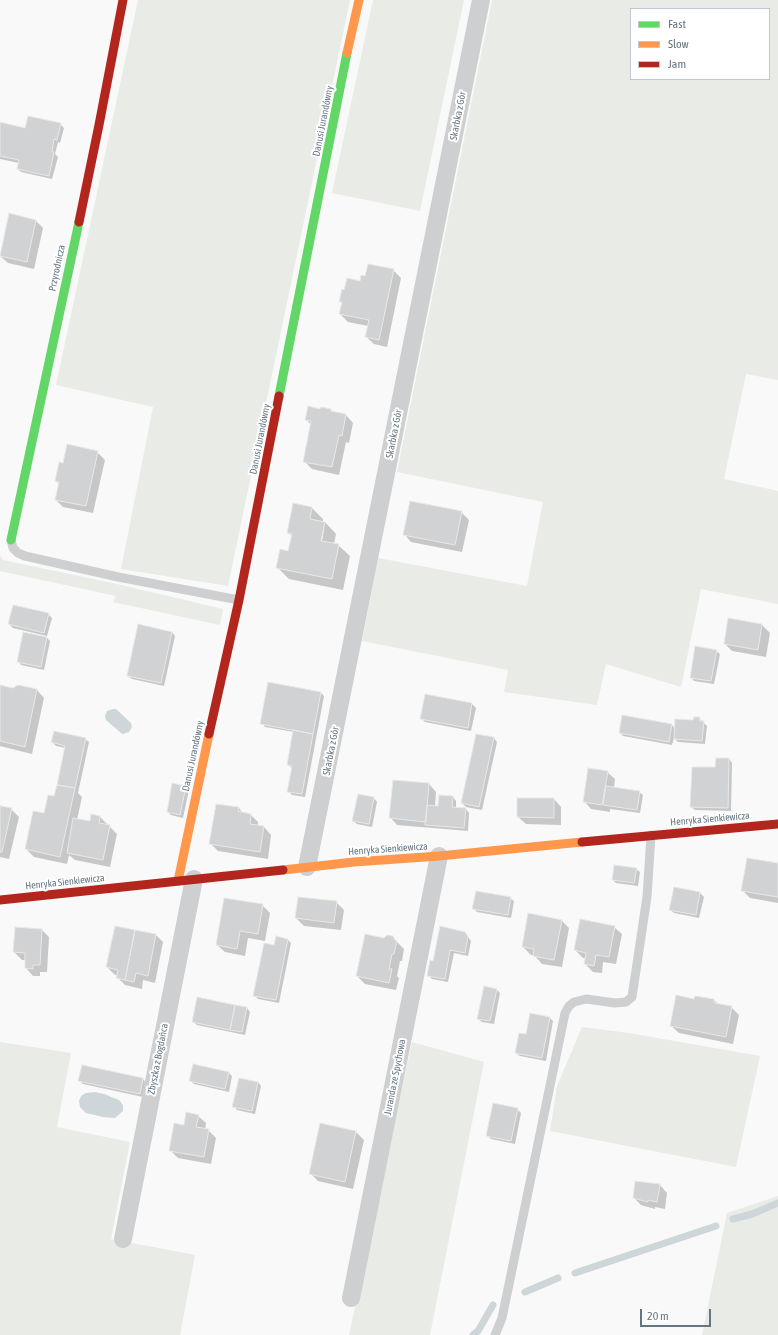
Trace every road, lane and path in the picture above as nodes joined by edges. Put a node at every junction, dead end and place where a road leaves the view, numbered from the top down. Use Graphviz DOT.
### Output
graph roads {
  1 [pos="122,0"];
  2 [pos="360,0"];
  3 [pos="481,0"];
  4 [pos="11,540"];
  5 [pos="239,600"];
  6 [pos="778,824"];
  7 [pos="651,835"];
  8 [pos="439,856"];
  9 [pos="307,867"];
  10 [pos="186,880"];
  11 [pos="0,900"];
  12 [pos="123,1239"];
  13 [pos="351,1298"];
  14 [pos="495,1335"];
  1 -- 4 [label="street, Przyrodnicza"];
  2 -- 5 [label="street, Danusi Jurandówny"];
  3 -- 9 [label="street, Skarbka z Gór"];
  4 -- 5 [label="lane"];
  5 -- 10 [label="street, Danusi Jurandówny"];
  6 -- 7 [label="street, Henryka Sienkiewicza"];
  7 -- 8 [label="street, Henryka Sienkiewicza"];
  7 -- 14 [label="lane"];
  8 -- 9 [label="street, Henryka Sienkiewicza"];
  8 -- 13 [label="street, Juranda ze Spychowa"];
  9 -- 10 [label="street, Henryka Sienkiewicza"];
  10 -- 11 [label="street, Henryka Sienkiewicza"];
  10 -- 12 [label="street, Zbyszka z Bogdańca"];
}
